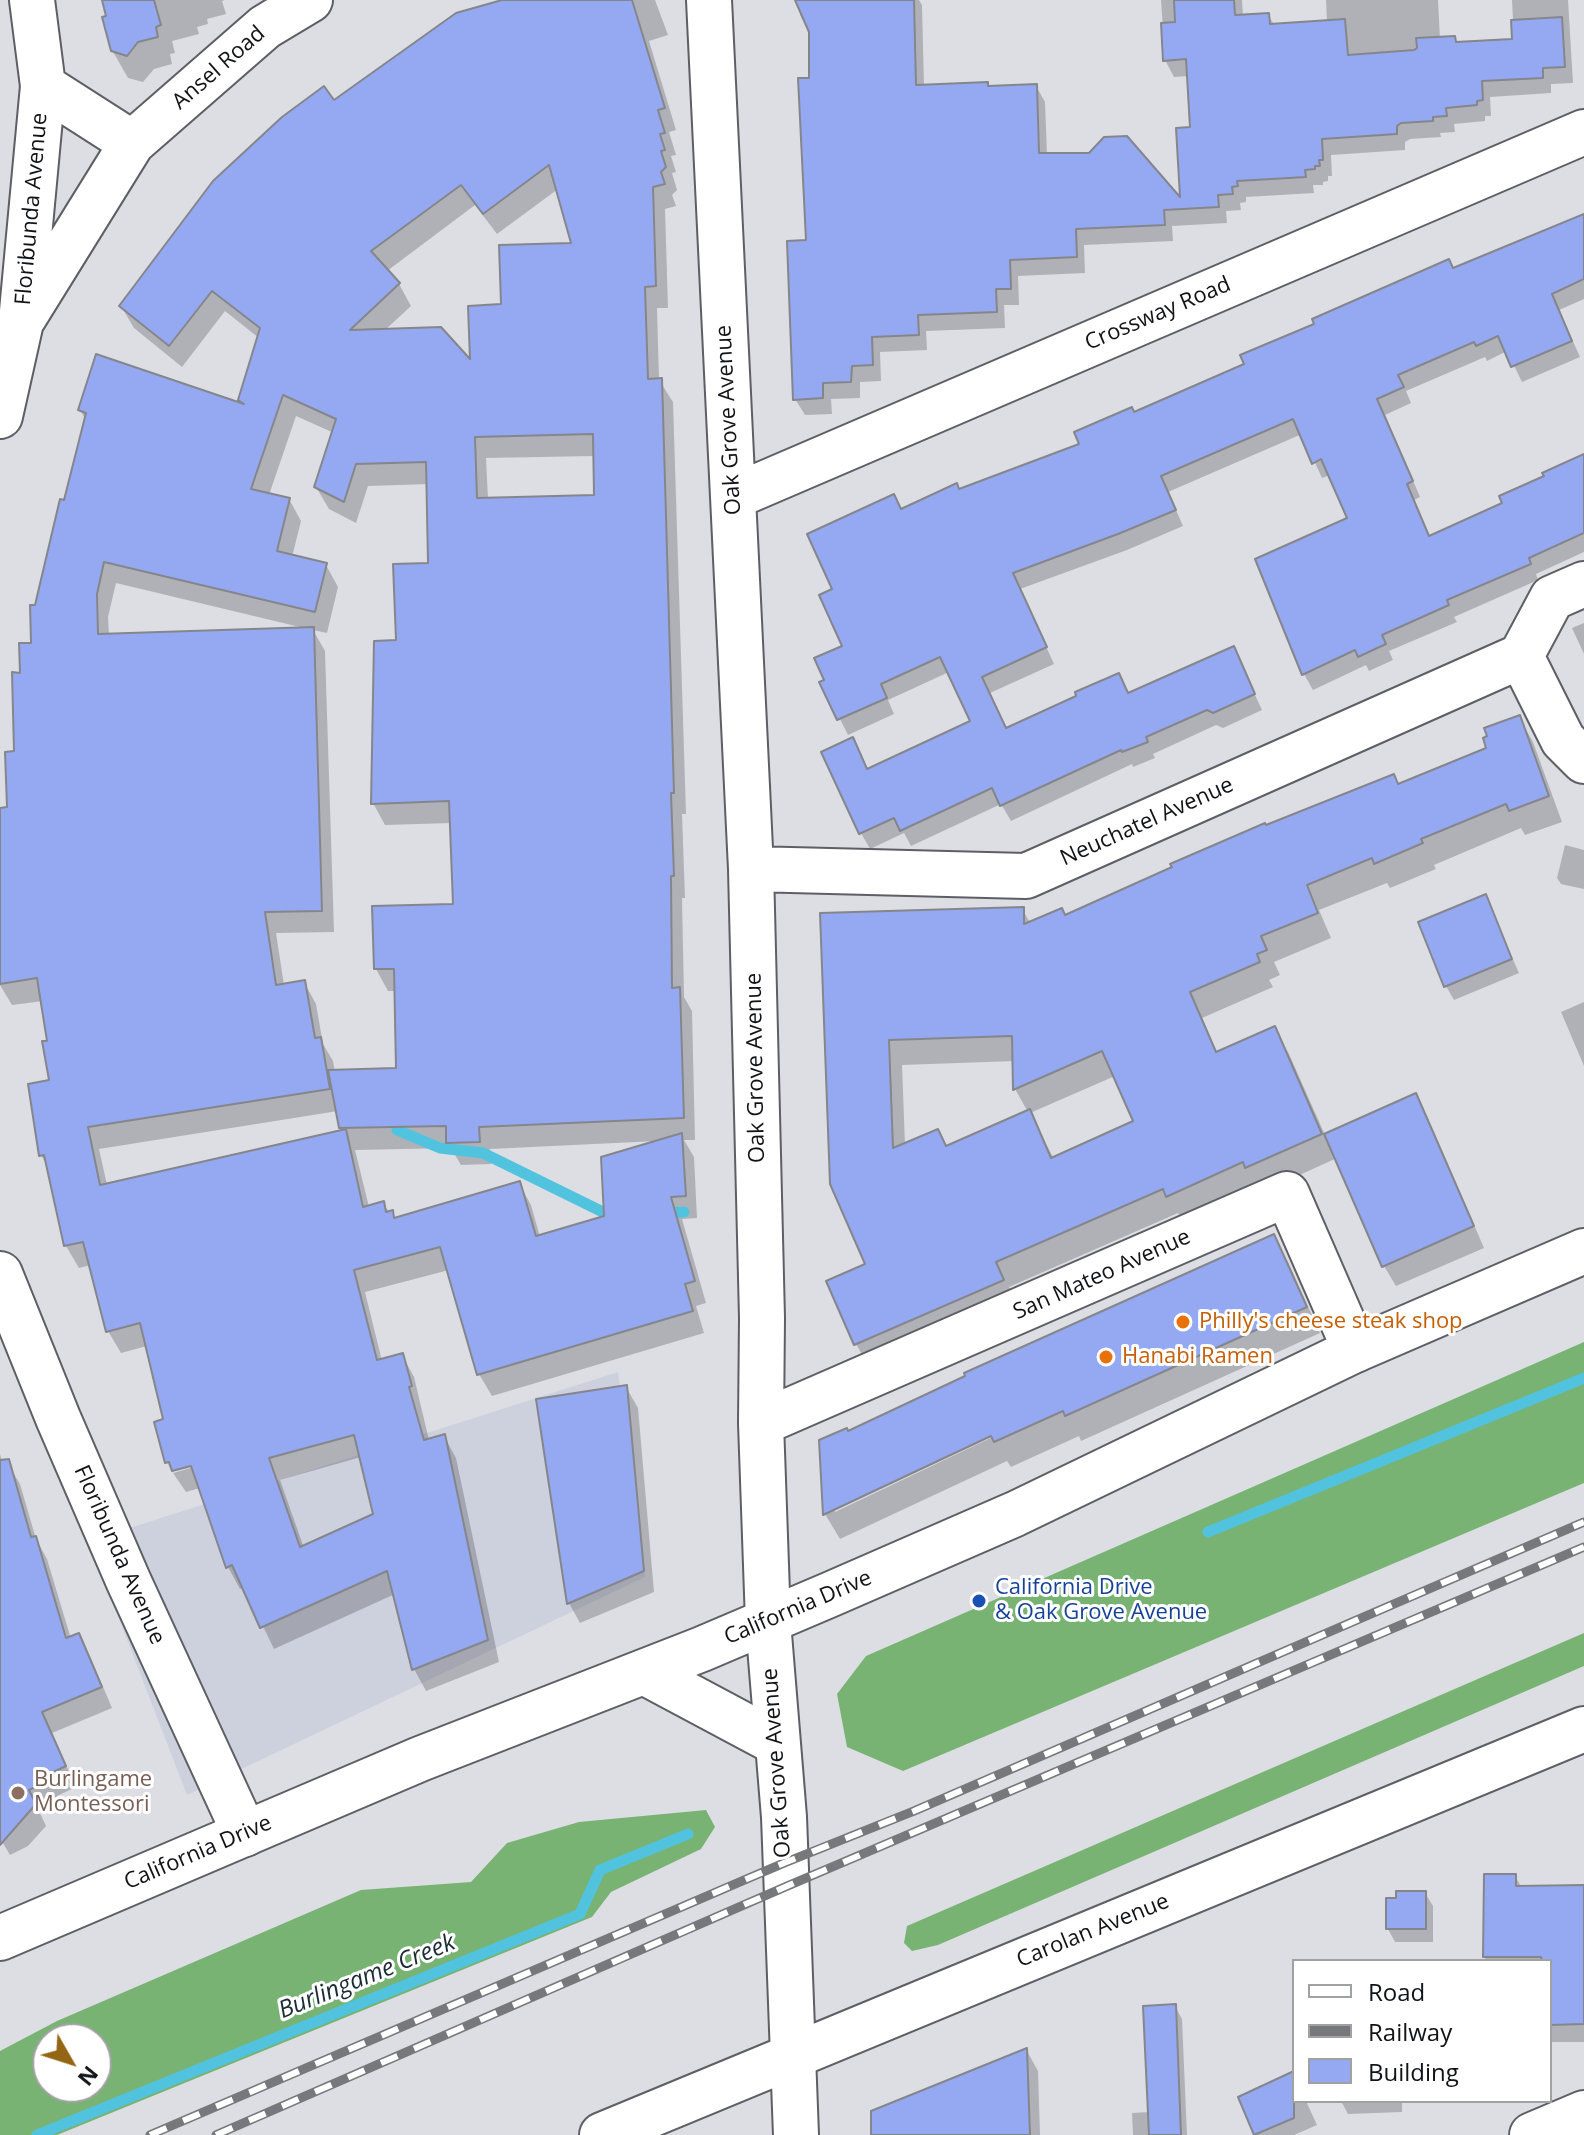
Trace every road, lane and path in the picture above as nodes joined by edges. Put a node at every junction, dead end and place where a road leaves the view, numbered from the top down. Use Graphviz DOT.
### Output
graph roads {
  1 [pos="32,0"];
  2 [pos="310,0"];
  3 [pos="709,0"];
  4 [pos="43,86"];
  5 [pos="1584,132"];
  6 [pos="132,143"];
  7 [pos="21,322"];
  8 [pos="0,416"];
  9 [pos="733,497"];
  10 [pos="1584,584"];
  11 [pos="1521,656"];
  12 [pos="1584,761"];
  13 [pos="751,869"];
  14 [pos="1584,1251"];
  15 [pos="0,1274"];
  16 [pos="1355,1350"];
  17 [pos="761,1423"];
  18 [pos="768,1622"];
  19 [pos="644,1672"];
  20 [pos="1584,1729"];
  21 [pos="777,1743"];
  22 [pos="245,1834"];
  23 [pos="0,1938"];
  24 [pos="794,2054"];
  25 [pos="1584,2113"];
  26 [pos="602,2135"];
  27 [pos="796,2135"];
  28 [pos="1532,2135"];
  1 -- 4 [label="street, Floribunda Avenue"];
  2 -- 6 [label="street, Ansel Road"];
  3 -- 9 [label="street, Oak Grove Avenue"];
  4 -- 6 [label="street"];
  4 -- 7 [label="street, Floribunda Avenue"];
  5 -- 9 [label="street, Crossway Road"];
  6 -- 7 [label="street, Ansel Road"];
  7 -- 8 [label="street, Floribunda Avenue"];
  9 -- 13 [label="street, Oak Grove Avenue"];
  10 -- 11 [label="street"];
  11 -- 12 [label="street"];
  11 -- 13 [label="street, Neuchatel Avenue"];
  13 -- 17 [label="street, Oak Grove Avenue"];
  14 -- 16 [label="street, California Drive"];
  15 -- 22 [label="street, Floribunda Avenue"];
  16 -- 17 [label="street, San Mateo Avenue"];
  16 -- 18 [label="street, California Drive"];
  17 -- 18 [label="street, Oak Grove Avenue"];
  18 -- 19 [label="street, California Drive"];
  18 -- 21 [label="street, Oak Grove Avenue"];
  19 -- 21 [label="street"];
  19 -- 22 [label="street, California Drive"];
  20 -- 24 [label="street, Carolan Avenue"];
  21 -- 24 [label="street, Oak Grove Avenue"];
  22 -- 23 [label="street, California Drive"];
  24 -- 26 [label="street, Carolan Avenue"];
  24 -- 27 [label="street, Oak Grove Avenue"];
  25 -- 28 [label="street"];
}
